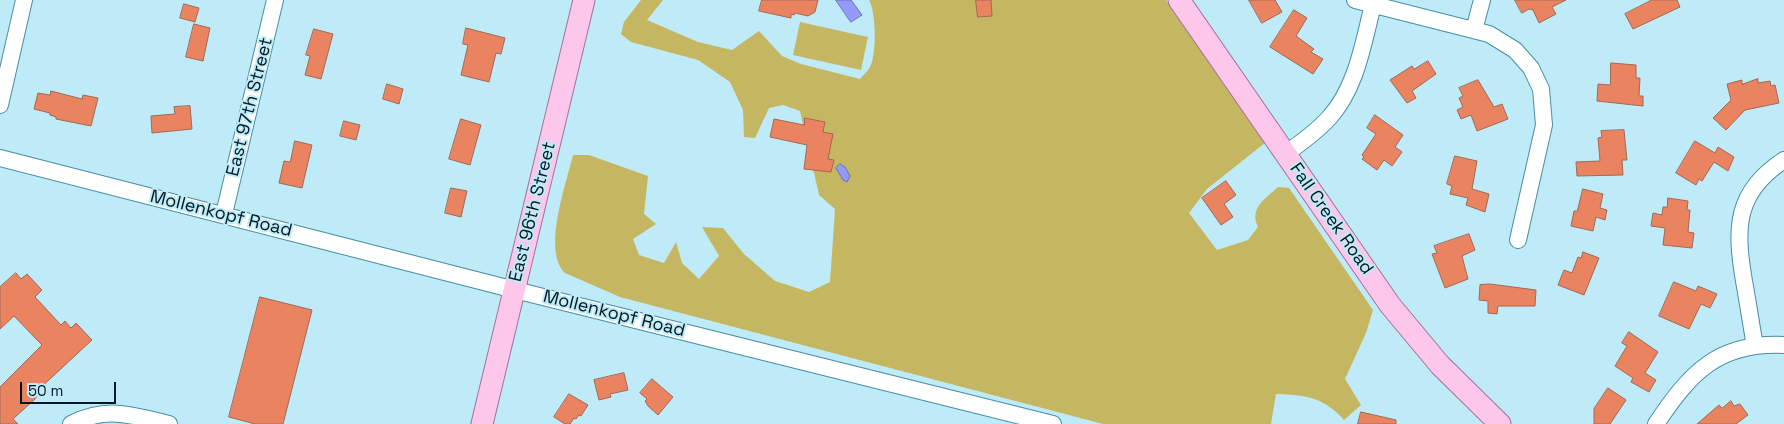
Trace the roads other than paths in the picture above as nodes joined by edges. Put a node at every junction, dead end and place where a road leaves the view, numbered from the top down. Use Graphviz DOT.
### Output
graph roads {
  1 [pos="24,0"];
  2 [pos="275,0"];
  3 [pos="584,0"];
  4 [pos="1179,0"];
  5 [pos="1355,0"];
  6 [pos="1482,0"];
  7 [pos="1373,4"];
  8 [pos="1474,30"];
  9 [pos="0,105"];
  10 [pos="1285,154"];
  11 [pos="0,158"];
  12 [pos="1784,160"];
  13 [pos="224,214"];
  14 [pos="1518,240"];
  15 [pos="514,290"];
  16 [pos="1784,345"];
  17 [pos="1755,346"];
  18 [pos="71,424"];
  19 [pos="169,424"];
  20 [pos="482,424"];
  21 [pos="1053,424"];
  22 [pos="1500,424"];
  23 [pos="1656,424"];
  1 -- 9 [label="street"];
  2 -- 13 [label="street, East 97th Street"];
  3 -- 15 [label="main road, East 96th Street"];
  4 -- 10 [label="main road, Fall Creek Road"];
  5 -- 7 [label="street"];
  6 -- 8 [label="street"];
  7 -- 8 [label="street"];
  7 -- 10 [label="street"];
  8 -- 14 [label="street"];
  10 -- 22 [label="main road, Fall Creek Road"];
  11 -- 13 [label="street, Mollenkopf Road"];
  12 -- 17 [label="street"];
  13 -- 15 [label="street, Mollenkopf Road"];
  15 -- 20 [label="main road, East 96th Street"];
  15 -- 21 [label="street, Mollenkopf Road"];
  16 -- 17 [label="street"];
  17 -- 23 [label="street"];
  18 -- 19 [label="street"];
}
